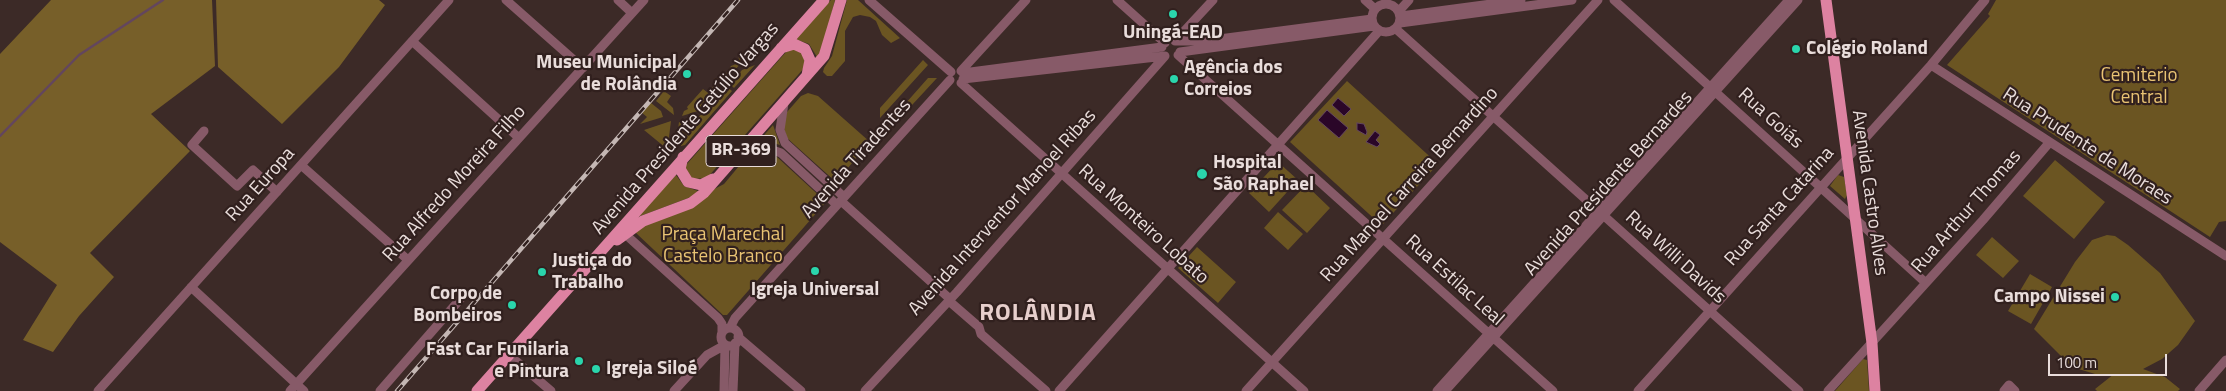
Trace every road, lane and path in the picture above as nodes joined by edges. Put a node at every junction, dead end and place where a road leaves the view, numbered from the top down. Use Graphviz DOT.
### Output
graph roads {
  1 [pos="449,0"];
  2 [pos="506,0"];
  3 [pos="618,0"];
  4 [pos="644,0"];
  5 [pos="824,0"];
  6 [pos="841,0"];
  7 [pos="870,0"];
  8 [pos="1026,0"];
  9 [pos="1117,0"];
  10 [pos="1213,0"];
  11 [pos="1365,0"];
  12 [pos="1408,0"];
  13 [pos="1521,0"];
  14 [pos="1572,0"];
  15 [pos="1598,0"];
  16 [pos="1602,0"];
  17 [pos="1614,0"];
  18 [pos="1789,0"];
  19 [pos="1798,0"];
  20 [pos="1826,0"];
  21 [pos="1833,0"];
  22 [pos="1985,0"];
  23 [pos="1386,2"];
  24 [pos="1375,9"];
  25 [pos="632,13"];
  26 [pos="1399,20"];
  27 [pos="1375,25"];
  28 [pos="1266,36"];
  29 [pos="1759,38"];
  30 [pos="412,41"];
  31 [pos="1167,47"];
  32 [pos="777,50"];
  33 [pos="1179,54"];
  34 [pos="1931,65"];
  35 [pos="583,68"];
  36 [pos="950,76"];
  37 [pos="962,76"];
  38 [pos="806,79"];
  39 [pos="1712,89"];
  40 [pos="784,104"];
  41 [pos="1494,116"];
  42 [pos="204,131"];
  43 [pos="519,138"];
  44 [pos="2049,143"];
  45 [pos="1278,144"];
  46 [pos="1849,153"];
  47 [pos="738,156"];
  48 [pos="683,157"];
  49 [pos="301,165"];
  50 [pos="727,167"];
  51 [pos="1060,173"];
  52 [pos="1820,186"];
  53 [pos="277,192"];
  54 [pos="841,201"];
  55 [pos="1601,213"];
  56 [pos="1860,222"];
  57 [pos="625,234"];
  58 [pos="1383,239"];
  59 [pos="2226,256"];
  60 [pos="408,260"];
  61 [pos="595,260"];
  62 [pos="1167,268"];
  63 [pos="1926,283"];
  64 [pos="191,287"];
  65 [pos="462,297"];
  66 [pos="949,300"];
  67 [pos="1710,311"];
  68 [pos="726,330"];
  69 [pos="1491,335"];
  70 [pos="737,340"];
  71 [pos="1875,340"];
  72 [pos="725,344"];
  73 [pos="509,355"];
  74 [pos="2226,360"];
  75 [pos="1272,362"];
  76 [pos="293,388"];
  77 [pos="1443,388"];
  78 [pos="98,391"];
  79 [pos="304,391"];
  80 [pos="380,391"];
  81 [pos="477,391"];
  82 [pos="551,391"];
  83 [pos="674,391"];
  84 [pos="724,391"];
  85 [pos="733,391"];
  86 [pos="800,391"];
  87 [pos="865,391"];
  88 [pos="1046,391"];
  89 [pos="1058,391"];
  90 [pos="1246,391"];
  91 [pos="1304,391"];
  92 [pos="1553,391"];
  93 [pos="1638,391"];
  94 [pos="1800,391"];
  95 [pos="1828,391"];
  96 [pos="1875,391"];
  97 [pos="1881,391"];
  98 [pos="2199,391"];
  1 -- 30 [label="street, Rua Europa"];
  2 -- 35 [label="street"];
  3 -- 25 [label="street"];
  4 -- 25 [label="street, Rua Alfredo Moreira Filho"];
  5 -- 32 [label="main road, Avenida Presidente Getúlio Vargas / BR-369"];
  6 -- 38 [label="main road, Avenida Presidente Getúlio Vargas / BR-369"];
  7 -- 36 [label="street"];
  8 -- 37 [label="street"];
  9 -- 31 [label="street"];
  10 -- 31 [label="street, Avenida Interventor Manoel Ribas"];
  11 -- 24 [label="street"];
  12 -- 26 [label="street"];
  13 -- 26 [label="street"];
  14 -- 26 [label="street"];
  15 -- 16 [label="street"];
  15 -- 41 [label="street, Rua Manoel Carreira Bernardino"];
  17 -- 39 [label="street, Rua Goiás"];
  18 -- 29 [label="street, Avenida Presidente Bernardes"];
  19 -- 29 [label="street, Avenida Presidente Bernardes"];
  20 -- 46 [label="main road, Avenida Castro Alves"];
  21 -- 46 [label="main road, Avenida Castro Alves"];
  22 -- 34 [label="street, Rua Santa Catarina"];
  23 -- 24 [label="street"];
  23 -- 26 [label="street"];
  24 -- 27 [label="street"];
  25 -- 35 [label="street, Rua Alfredo Moreira Filho"];
  26 -- 27 [label="street"];
  26 -- 41 [label="street, Rua Willi Davids"];
  27 -- 28 [label="street"];
  27 -- 45 [label="street"];
  28 -- 31 [label="street"];
  28 -- 33 [label="street"];
  29 -- 39 [label="street, Avenida Presidente Bernardes"];
  30 -- 43 [label="street"];
  30 -- 49 [label="street, Rua Europa"];
  31 -- 33 [label="street"];
  31 -- 33 [label="street"];
  31 -- 37 [label="street"];
  31 -- 51 [label="street, Avenida Interventor Manoel Ribas"];
  32 -- 38 [label="main road"];
  32 -- 48 [label="main road, Avenida Presidente Getúlio Vargas / BR-369"];
  33 -- 45 [label="street, Rua Estilac Leal"];
  34 -- 44 [label="street, Rua Prudente de Moraes"];
  34 -- 46 [label="street, Rua Santa Catarina"];
  35 -- 43 [label="street, Rua Alfredo Moreira Filho"];
  36 -- 37 [label="street"];
  36 -- 37 [label="street"];
  36 -- 54 [label="street, Avenida Tiradentes"];
  37 -- 51 [label="street, Rua Monteiro Lobato"];
  38 -- 40 [label="main road, Avenida Presidente Getúlio Vargas / BR-369"];
  39 -- 52 [label="street, Rua Goiás"];
  39 -- 55 [label="street, Avenida Presidente Bernardes"];
  40 -- 47 [label="main road, Avenida Presidente Getúlio Vargas / BR-369"];
  40 -- 54 [label="street"];
  41 -- 55 [label="street, Rua Willi Davids"];
  41 -- 58 [label="street, Rua Manoel Carreira Bernardino"];
  42 -- 53 [label="street"];
  43 -- 60 [label="street, Rua Alfredo Moreira Filho"];
  44 -- 59 [label="street, Rua Prudente de Moraes"];
  44 -- 63 [label="street, Rua Arthur Thomas"];
  45 -- 58 [label="street, Rua Estilac Leal"];
  45 -- 62 [label="street"];
  46 -- 52 [label="street, Rua Santa Catarina"];
  46 -- 56 [label="main road, Avenida Castro Alves"];
  47 -- 50 [label="main road, Avenida Presidente Getúlio Vargas / BR-369"];
  47 -- 54 [label="street"];
  48 -- 50 [label="main road"];
  48 -- 61 [label="main road, Avenida Presidente Getúlio Vargas / BR-369"];
  49 -- 53 [label="street, Rua Europa"];
  49 -- 60 [label="street"];
  50 -- 57 [label="main road, Avenida Presidente Getúlio Vargas / BR-369"];
  51 -- 62 [label="street, Rua Monteiro Lobato"];
  51 -- 66 [label="street, Avenida Interventor Manoel Ribas"];
  52 -- 56 [label="street, Rua Goiás"];
  52 -- 67 [label="street, Rua Santa Catarina"];
  53 -- 64 [label="street, Rua Europa"];
  54 -- 66 [label="street"];
  54 -- 68 [label="street, Avenida Tiradentes"];
  55 -- 67 [label="street, Rua Willi Davids"];
  55 -- 69 [label="street, Avenida Presidente Bernardes"];
  56 -- 63 [label="street, Rua Goiás"];
  56 -- 71 [label="main road, Avenida Castro Alves"];
  57 -- 61 [label="main road, Avenida Presidente Getúlio Vargas / BR-369"];
  57 -- 68 [label="street"];
  58 -- 69 [label="street, Rua Estilac Leal"];
  58 -- 75 [label="street, Rua Manoel Carreira Bernardino"];
  60 -- 76 [label="street, Rua Alfredo Moreira Filho"];
  61 -- 73 [label="main road, Avenida Presidente Getúlio Vargas / BR-369"];
  62 -- 75 [label="street, Rua Monteiro Lobato"];
  62 -- 89 [label="street"];
  63 -- 71 [label="street, Rua Arthur Thomas"];
  64 -- 76 [label="street"];
  64 -- 78 [label="street, Rua Europa"];
  65 -- 80 [label="street"];
  66 -- 87 [label="street, Avenida Interventor Manoel Ribas"];
  66 -- 88 [label="street"];
  67 -- 93 [label="street, Rua Santa Catarina"];
  67 -- 94 [label="street, Rua Willi Davids"];
  68 -- 70 [label="street"];
  68 -- 72 [label="street"];
  69 -- 77 [label="street, Avenida Presidente Bernardes"];
  69 -- 92 [label="street, Rua Estilac Leal"];
  70 -- 72 [label="street"];
  70 -- 85 [label="street"];
  70 -- 86 [label="street"];
  71 -- 95 [label="street, Rua Arthur Thomas"];
  71 -- 96 [label="main road, Avenida Castro Alves"];
  71 -- 97 [label="main road, Avenida Castro Alves"];
  72 -- 83 [label="street"];
  72 -- 84 [label="street"];
  73 -- 81 [label="main road, Avenida Presidente Getúlio Vargas / BR-369"];
  73 -- 82 [label="street"];
  74 -- 98 [label="street"];
  75 -- 90 [label="street, Rua Manoel Carreira Bernardino"];
  75 -- 91 [label="street, Rua Monteiro Lobato"];
  76 -- 79 [label="street"];
}
